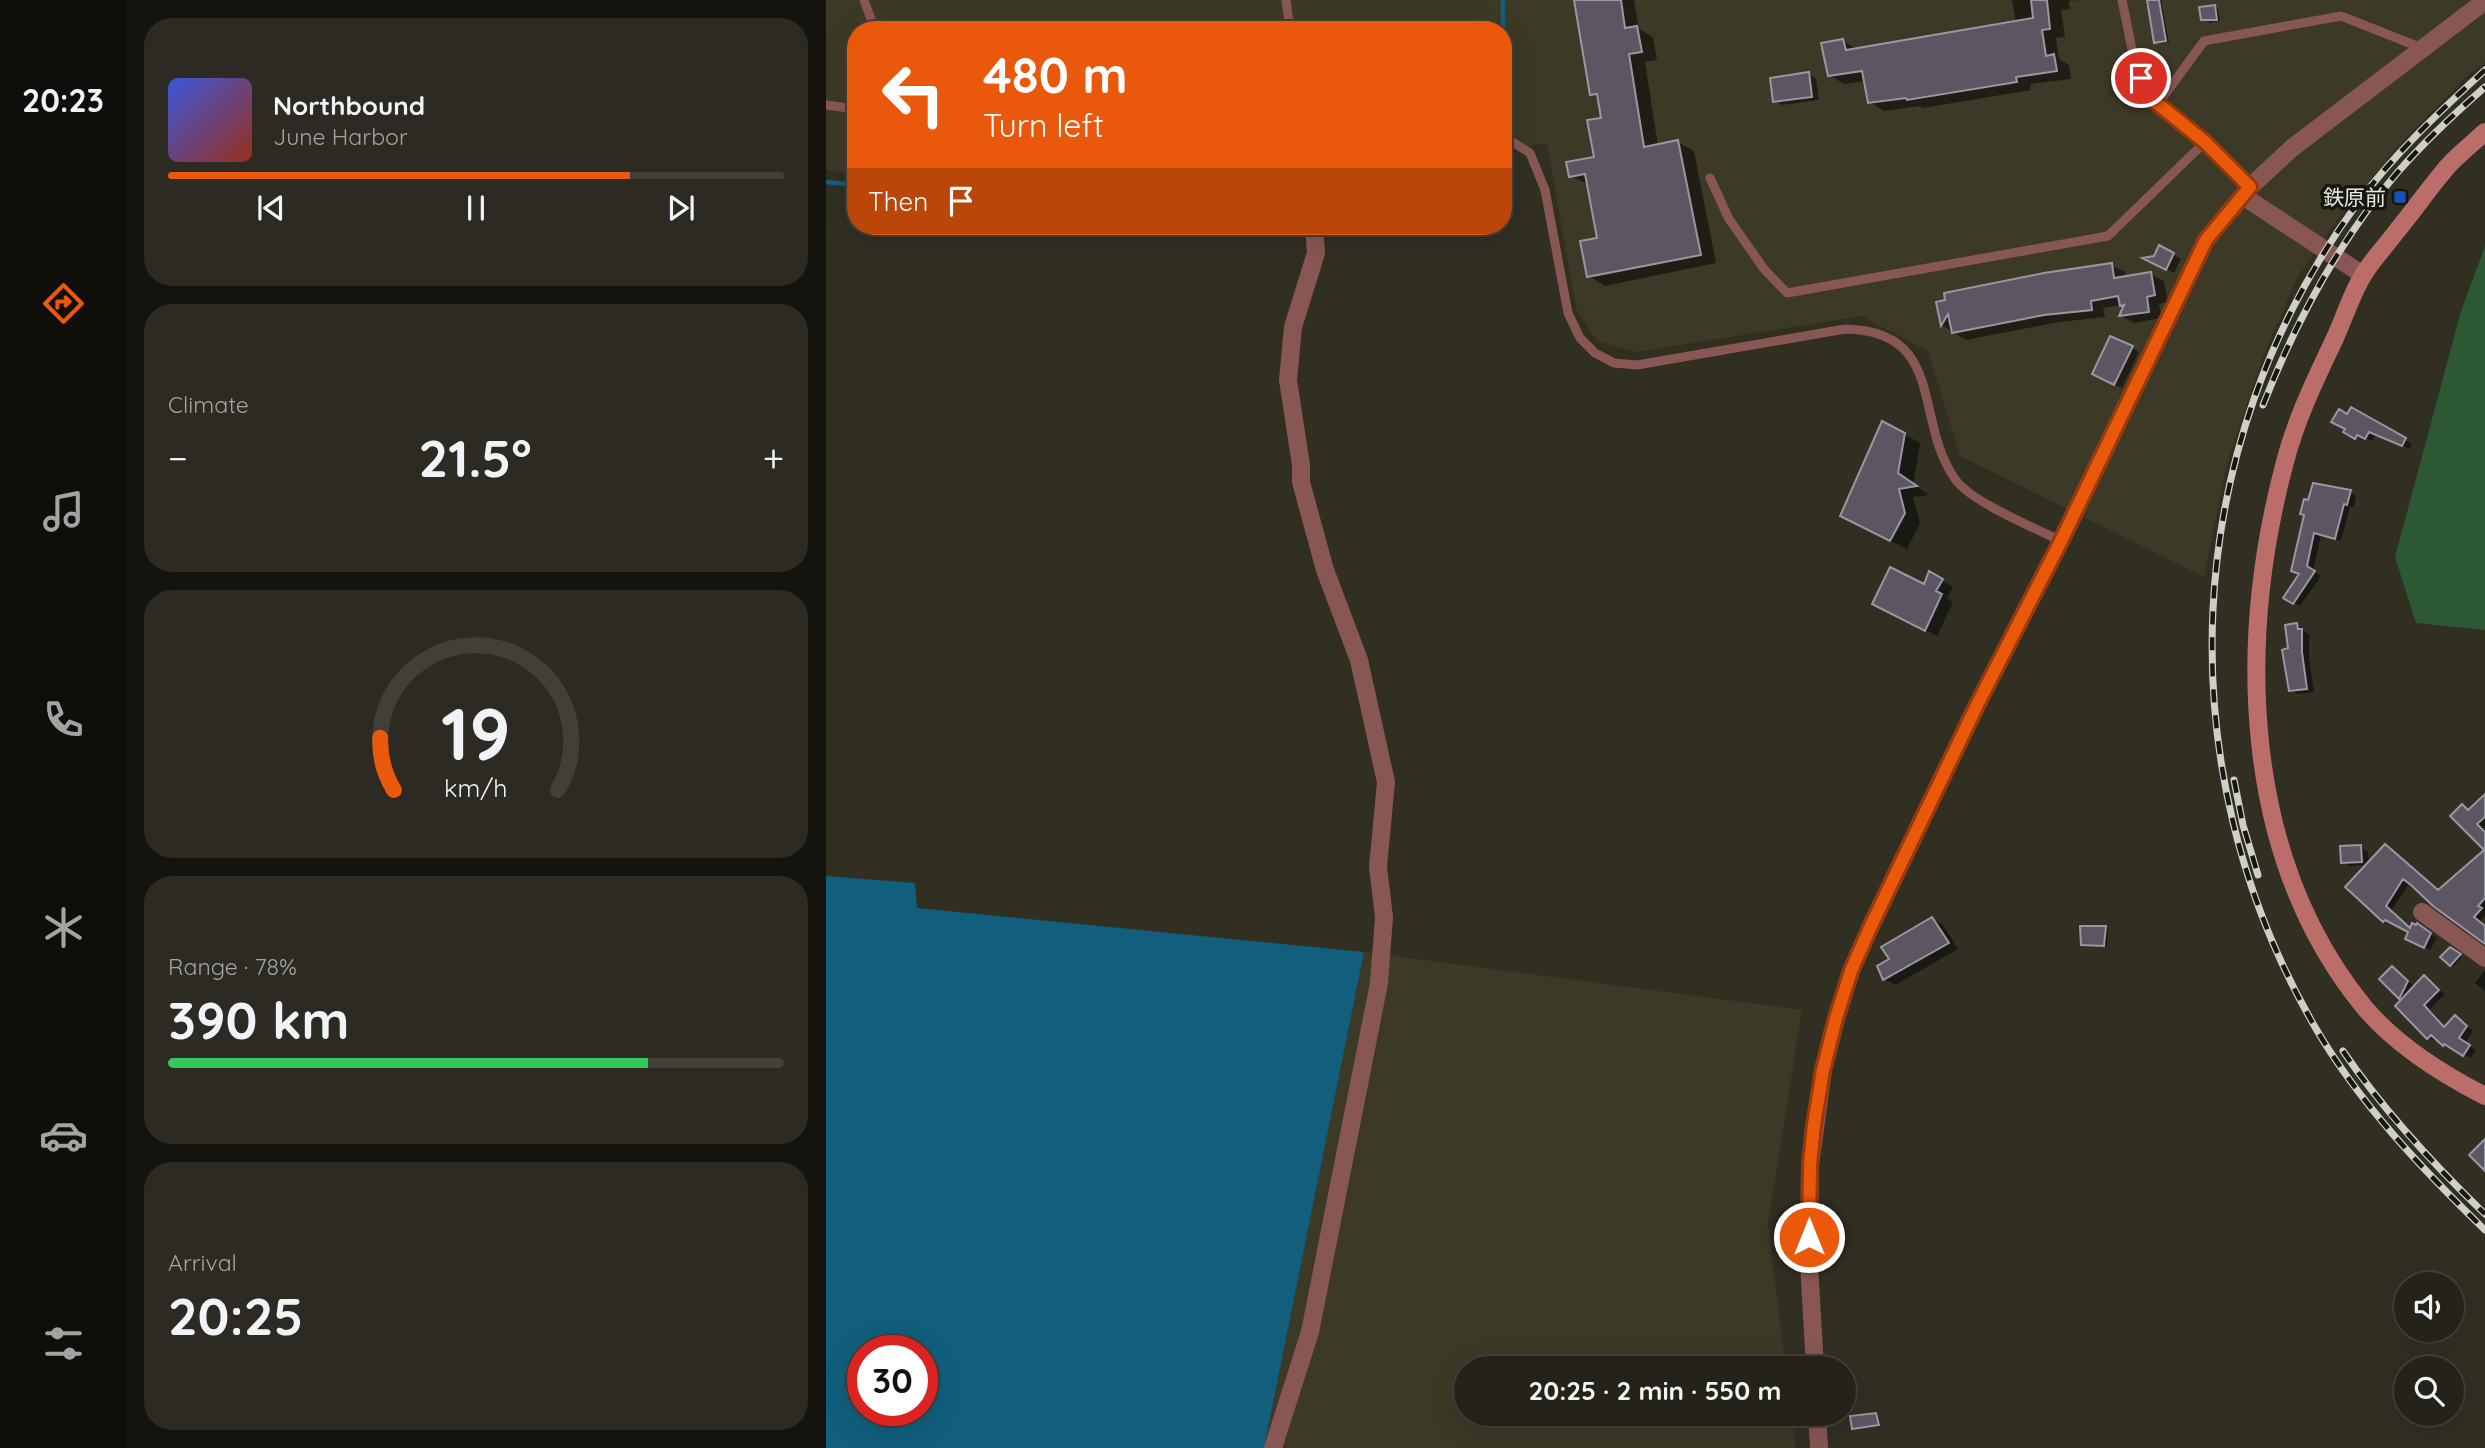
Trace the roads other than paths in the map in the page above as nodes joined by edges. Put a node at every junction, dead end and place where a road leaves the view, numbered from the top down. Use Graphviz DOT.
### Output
graph roads {
  1 [pos="864,0"];
  2 [pos="1286,0"];
  3 [pos="2122,0"];
  4 [pos="2485,1"];
  5 [pos="872,21"];
  6 [pos="1289,21"];
  7 [pos="2422,48"];
  8 [pos="826,104"];
  9 [pos="2158,104"];
  10 [pos="847,108"];
  11 [pos="2485,132"];
  12 [pos="1512,141"];
  13 [pos="2205,142"];
  14 [pos="1710,178"];
  15 [pos="2247,191"];
  16 [pos="1315,235"];
  17 [pos="2363,275"];
  18 [pos="2061,541"];
  19 [pos="2422,912"];
  20 [pos="2485,958"];
  21 [pos="2485,1096"];
  22 [pos="1814,1356"];
  23 [pos="1818,1426"];
  24 [pos="1273,1448"];
  25 [pos="1819,1448"];
  1 -- 5 [label="lane"];
  2 -- 6 [label="lane"];
  3 -- 9 [label="lane"];
  4 -- 7 [label="street"];
  7 -- 9 [label="lane"];
  7 -- 15 [label="street"];
  8 -- 10 [label="lane"];
  9 -- 13 [label="lane"];
  11 -- 17 [label="street"];
  12 -- 18 [label="lane"];
  13 -- 14 [label="lane"];
  13 -- 15 [label="lane"];
  15 -- 17 [label="street"];
  15 -- 18 [label="street"];
  16 -- 24 [label="street"];
  17 -- 21 [label="street"];
  18 -- 22 [label="street"];
  19 -- 20 [label="street"];
  23 -- 25 [label="street"];
}
